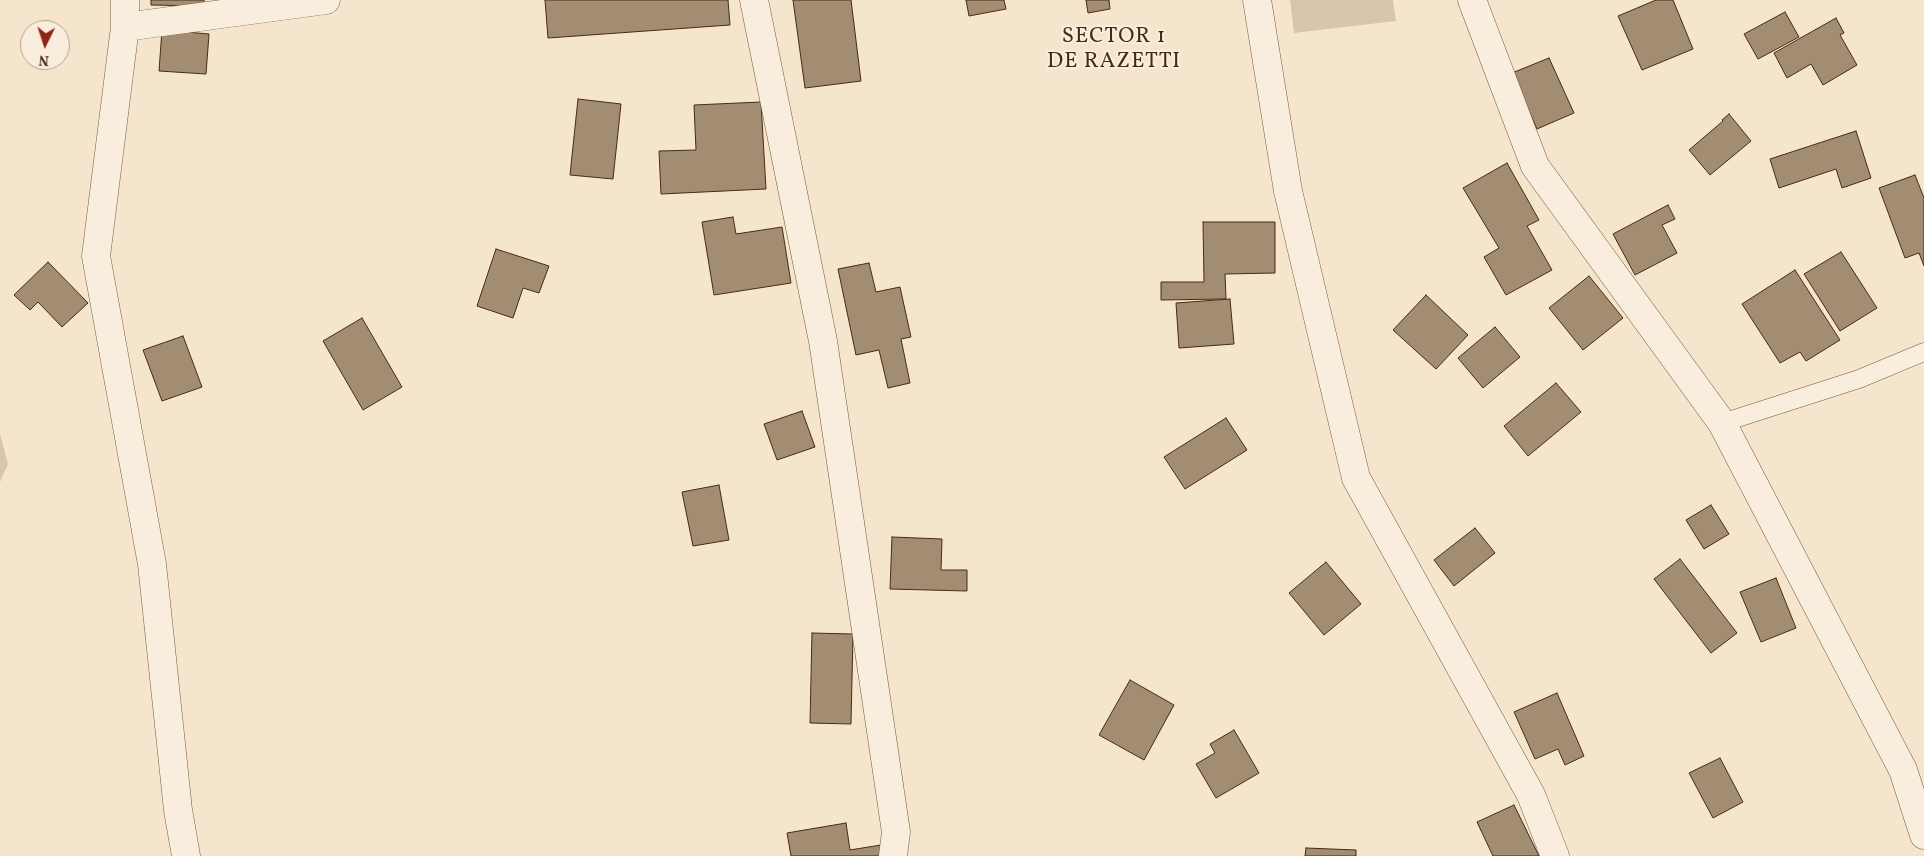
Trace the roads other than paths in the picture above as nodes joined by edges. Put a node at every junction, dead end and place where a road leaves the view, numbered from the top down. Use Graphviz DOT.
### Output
graph roads {
  1 [pos="125,0"];
  2 [pos="326,0"];
  3 [pos="754,0"];
  4 [pos="1257,0"];
  5 [pos="1472,0"];
  6 [pos="125,27"];
  7 [pos="1924,352"];
  8 [pos="1722,424"];
  9 [pos="1924,835"];
  10 [pos="186,856"];
  11 [pos="894,856"];
  12 [pos="1556,856"];
  1 -- 6 [label="street"];
  2 -- 6 [label="street"];
  3 -- 11 [label="street"];
  4 -- 12 [label="street"];
  5 -- 8 [label="street"];
  6 -- 10 [label="street"];
  7 -- 8 [label="lane"];
  8 -- 9 [label="street"];
}
